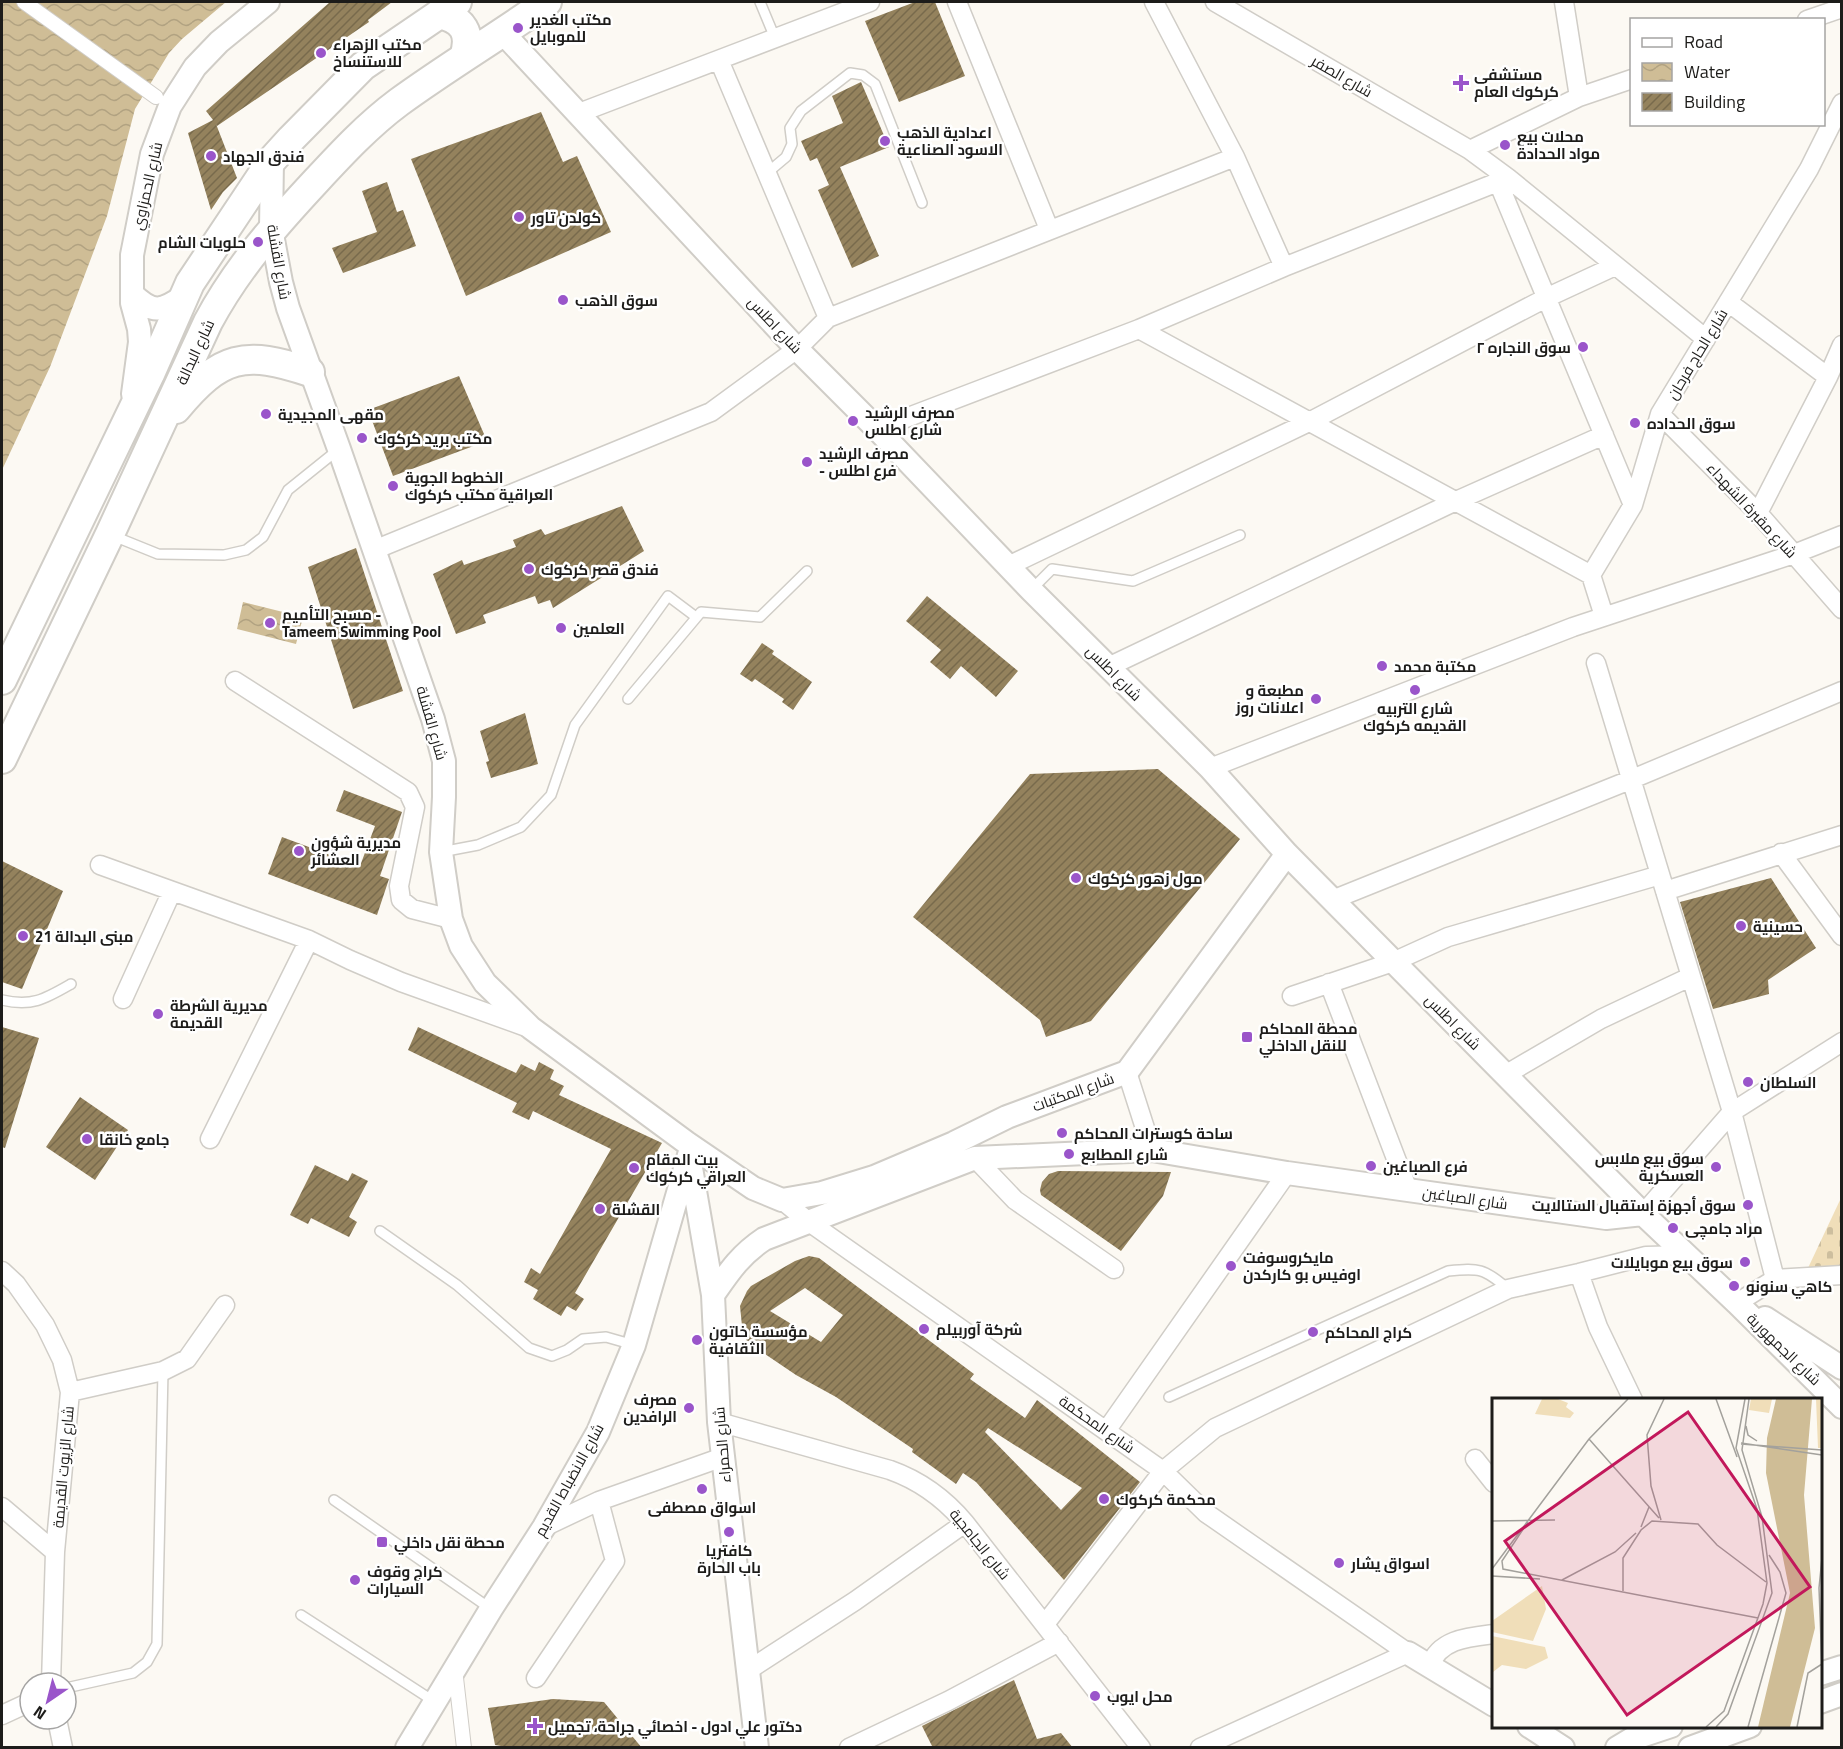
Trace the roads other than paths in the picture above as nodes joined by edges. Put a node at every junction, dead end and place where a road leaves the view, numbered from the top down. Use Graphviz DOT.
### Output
graph roads {
  1 [pos="24,2"];
  2 [pos="547,2"];
  3 [pos="760,2"];
  4 [pos="870,2"];
  5 [pos="957,2"];
  6 [pos="1154,2"];
  7 [pos="1215,2"];
  8 [pos="1564,2"];
  9 [pos="261,4"];
  10 [pos="448,8"];
  11 [pos="1842,8"];
  12 [pos="1813,18"];
  13 [pos="502,33"];
  14 [pos="775,38"];
  15 [pos="464,57"];
  16 [pos="719,60"];
  17 [pos="1630,80"];
  18 [pos="156,97"];
  19 [pos="1579,97"];
  20 [pos="1842,103"];
  21 [pos="579,113"];
  22 [pos="1470,150"];
  23 [pos="1235,157"];
  24 [pos="272,160"];
  25 [pos="767,173"];
  26 [pos="1503,180"];
  27 [pos="922,203"];
  28 [pos="271,229"];
  29 [pos="1049,229"];
  30 [pos="215,248"];
  31 [pos="242,266"];
  32 [pos="1615,266"];
  33 [pos="1284,267"];
  34 [pos="132,294"];
  35 [pos="184,296"];
  36 [pos="1546,298"];
  37 [pos="1728,302"];
  38 [pos="828,318"];
  39 [pos="1139,329"];
  40 [pos="1706,339"];
  41 [pos="1842,345"];
  42 [pos="797,349"];
  43 [pos="310,372"];
  44 [pos="1828,377"];
  45 [pos="130,411"];
  46 [pos="1660,414"];
  47 [pos="1309,422"];
  48 [pos="878,429"];
  49 [pos="1604,435"];
  50 [pos="152,446"];
  51 [pos="339,449"];
  52 [pos="1456,501"];
  53 [pos="1633,505"];
  54 [pos="1758,513"];
  55 [pos="110,534"];
  56 [pos="1240,535"];
  57 [pos="1842,535"];
  58 [pos="374,550"];
  59 [pos="1794,554"];
  60 [pos="1008,566"];
  61 [pos="807,571"];
  62 [pos="1591,575"];
  63 [pos="1030,591"];
  64 [pos="1842,609"];
  65 [pos="1604,616"];
  66 [pos="696,617"];
  67 [pos="1596,663"];
  68 [pos="1108,667"];
  69 [pos="2,680"];
  70 [pos="235,681"];
  71 [pos="1842,691"];
  72 [pos="628,699"];
  73 [pos="2,759"];
  74 [pos="1210,768"];
  75 [pos="1630,780"];
  76 [pos="1836,837"];
  77 [pos="441,852"];
  78 [pos="1781,853"];
  79 [pos="1842,853"];
  80 [pos="1287,854"];
  81 [pos="100,866"];
  82 [pos="1662,883"];
  83 [pos="172,891"];
  84 [pos="1332,900"];
  85 [pos="451,918"];
  86 [pos="1842,936"];
  87 [pos="309,940"];
  88 [pos="1393,962"];
  89 [pos="1690,977"];
  90 [pos="1329,983"];
  91 [pos="71,984"];
  92 [pos="1292,996"];
  93 [pos="123,999"];
  94 [pos="2,1000"];
  95 [pos="531,1028"];
  96 [pos="1842,1042"];
  97 [pos="1127,1072"];
  98 [pos="1505,1075"];
  99 [pos="1732,1112"];
  100 [pos="210,1140"];
  101 [pos="688,1149"];
  102 [pos="1152,1150"];
  103 [pos="975,1158"];
  104 [pos="1287,1173"];
  105 [pos="1408,1190"];
  106 [pos="774,1197"];
  107 [pos="1643,1214"];
  108 [pos="810,1222"];
  109 [pos="380,1232"];
  110 [pos="1686,1255"];
  111 [pos="1114,1269"];
  112 [pos="2,1271"];
  113 [pos="1579,1273"];
  114 [pos="1842,1275"];
  115 [pos="1775,1279"];
  116 [pos="1508,1289"];
  117 [pos="713,1295"];
  118 [pos="1737,1303"];
  119 [pos="225,1305"];
  120 [pos="634,1345"];
  121 [pos="1842,1368"];
  122 [pos="163,1371"];
  123 [pos="70,1392"];
  124 [pos="1169,1397"];
  125 [pos="1632,1398"];
  126 [pos="1842,1407"];
  127 [pos="719,1422"];
  128 [pos="1106,1431"];
  129 [pos="723,1457"];
  130 [pos="1474,1459"];
  131 [pos="1163,1471"];
  132 [pos="1492,1481"];
  133 [pos="334,1500"];
  134 [pos="599,1501"];
  135 [pos="2,1507"];
  136 [pos="965,1523"];
  137 [pos="544,1527"];
  138 [pos="55,1552"];
  139 [pos="491,1609"];
  140 [pos="301,1615"];
  141 [pos="1045,1624"];
  142 [pos="1492,1634"];
  143 [pos="1059,1642"];
  144 [pos="1408,1653"];
  145 [pos="1430,1666"];
  146 [pos="455,1667"];
  147 [pos="1842,1667"];
  148 [pos="51,1671"];
  149 [pos="747,1671"];
  150 [pos="1822,1674"];
  151 [pos="536,1678"];
  152 [pos="78,1686"];
  153 [pos="435,1702"];
  154 [pos="1492,1704"];
  155 [pos="18,1708"];
  156 [pos="2,1715"];
  157 [pos="1532,1728"];
  158 [pos="1665,1728"];
  159 [pos="1744,1728"];
  160 [pos="59,1731"];
  161 [pos="63,1748"];
  162 [pos="407,1748"];
  163 [pos="464,1748"];
  164 [pos="758,1748"];
  165 [pos="849,1748"];
  166 [pos="1142,1748"];
  167 [pos="1200,1748"];
  168 [pos="1563,1748"];
  169 [pos="1617,1748"];
  170 [pos="1690,1748"];
  1 -- 18 [label="street"];
  2 -- 13 [label="main road, شارع البدالة"];
  3 -- 14 [label="lane"];
  4 -- 14 [label="street"];
  5 -- 29 [label="street"];
  6 -- 23 [label="street"];
  7 -- 22 [label="street, شارع الصفر"];
  8 -- 19 [label="street"];
  9 -- 34 [label="street, شارع الحمزاوي"];
  10 -- 15 [label="main road"];
  10 -- 24 [label="main road"];
  11 -- 12 [label="street"];
  13 -- 15 [label="main road, شارع البدالة"];
  13 -- 21 [label="street, شارع اطلس"];
  14 -- 16 [label="street"];
  15 -- 28 [label="main road, شارع البدالة"];
  16 -- 21 [label="street"];
  16 -- 25 [label="street"];
  17 -- 19 [label="street"];
  19 -- 22 [label="street"];
  20 -- 37 [label="street, شارع الحاج فرحان"];
  21 -- 42 [label="street, شارع اطلس"];
  22 -- 26 [label="street, شارع الصفر"];
  23 -- 29 [label="street"];
  23 -- 33 [label="street"];
  24 -- 28 [label="street, شارع القشلة"];
  24 -- 30 [label="main road"];
  25 -- 27 [label="lane"];
  25 -- 38 [label="street"];
  26 -- 32 [label="street, شارع الصفر"];
  26 -- 33 [label="street"];
  26 -- 36 [label="street"];
  28 -- 31 [label="main road, شارع البدالة"];
  28 -- 43 [label="street, شارع القشلة"];
  29 -- 38 [label="street"];
  30 -- 31 [label="main road"];
  30 -- 35 [label="main road"];
  31 -- 50 [label="main road, شارع البدالة"];
  32 -- 36 [label="street"];
  32 -- 40 [label="street, شارع الصفر"];
  33 -- 39 [label="street"];
  34 -- 35 [label="street"];
  34 -- 45 [label="street, شارع الحمزاوي"];
  35 -- 45 [label="main road"];
  36 -- 47 [label="street"];
  36 -- 49 [label="street"];
  37 -- 40 [label="street, شارع الحاج فرحان"];
  37 -- 44 [label="street"];
  38 -- 42 [label="street"];
  39 -- 47 [label="street"];
  39 -- 48 [label="street"];
  40 -- 46 [label="street, شارع الحاج فرحان"];
  41 -- 44 [label="street"];
  42 -- 48 [label="street, شارع اطلس"];
  42 -- 58 [label="street"];
  43 -- 50 [label="main road"];
  43 -- 51 [label="street, شارع القشلة"];
  44 -- 54 [label="street"];
  45 -- 69 [label="main road"];
  46 -- 53 [label="street, شارع الحاج فرحان"];
  46 -- 54 [label="street, شارع مقبرة الشهداء"];
  47 -- 52 [label="street"];
  47 -- 60 [label="street"];
  48 -- 60 [label="street, شارع اطلس"];
  49 -- 52 [label="street"];
  49 -- 53 [label="street"];
  50 -- 55 [label="main road, شارع البدالة"];
  51 -- 55 [label="lane"];
  51 -- 58 [label="street, شارع القشلة"];
  52 -- 62 [label="street"];
  52 -- 68 [label="street"];
  53 -- 62 [label="street, شارع الحاج فرحان"];
  54 -- 59 [label="street, شارع مقبرة الشهداء"];
  55 -- 73 [label="main road, شارع البدالة"];
  56 -- 63 [label="lane"];
  57 -- 59 [label="street"];
  58 -- 77 [label="street, شارع القشلة"];
  59 -- 64 [label="street, شارع مقبرة الشهداء"];
  59 -- 65 [label="street"];
  60 -- 63 [label="street, شارع اطلس"];
  61 -- 66 [label="lane"];
  62 -- 65 [label="street"];
  63 -- 68 [label="street, شارع اطلس"];
  65 -- 74 [label="street"];
  66 -- 72 [label="lane"];
  66 -- 77 [label="lane"];
  67 -- 75 [label="street"];
  68 -- 74 [label="street, شارع اطلس"];
  70 -- 85 [label="street"];
  71 -- 75 [label="street"];
  74 -- 80 [label="street, شارع اطلس"];
  75 -- 82 [label="street"];
  75 -- 84 [label="street"];
  76 -- 78 [label="street"];
  76 -- 79 [label="street"];
  77 -- 85 [label="street, شارع القشلة"];
  78 -- 82 [label="street"];
  78 -- 86 [label="street"];
  80 -- 84 [label="street, شارع اطلس"];
  80 -- 97 [label="street, شارع المكتبات"];
  81 -- 83 [label="street"];
  82 -- 88 [label="street"];
  82 -- 89 [label="street"];
  83 -- 87 [label="street"];
  83 -- 93 [label="street"];
  84 -- 88 [label="street, شارع اطلس"];
  85 -- 95 [label="street, شارع القشلة"];
  87 -- 95 [label="street"];
  87 -- 100 [label="street"];
  88 -- 90 [label="street"];
  88 -- 98 [label="street, شارع اطلس"];
  89 -- 98 [label="street"];
  89 -- 99 [label="street"];
  90 -- 92 [label="street"];
  90 -- 105 [label="street"];
  91 -- 94 [label="lane"];
  95 -- 101 [label="street, شارع القشلة"];
  96 -- 99 [label="street"];
  97 -- 102 [label="street"];
  97 -- 106 [label="street, شارع المكتبات"];
  98 -- 107 [label="street, شارع اطلس"];
  99 -- 107 [label="street"];
  99 -- 115 [label="street"];
  101 -- 106 [label="street, شارع القشلة"];
  101 -- 117 [label="street, شارع الحمراء"];
  101 -- 120 [label="street, شارع الانضباط القديم"];
  102 -- 103 [label="street"];
  102 -- 104 [label="street"];
  103 -- 108 [label="street"];
  103 -- 111 [label="street"];
  104 -- 105 [label="street, شارع الصباغين"];
  104 -- 128 [label="street"];
  105 -- 107 [label="street, شارع الصباغين"];
  106 -- 108 [label="street, شارع المحكمة"];
  107 -- 110 [label="street, شارع اطلس"];
  108 -- 117 [label="street"];
  108 -- 128 [label="street, شارع المحكمة"];
  109 -- 120 [label="lane"];
  110 -- 113 [label="street"];
  110 -- 118 [label="street, شارع اطلس"];
  112 -- 123 [label="street, شارع الزيوت القديمة"];
  113 -- 116 [label="street"];
  113 -- 125 [label="street"];
  114 -- 115 [label="street"];
  115 -- 118 [label="street"];
  116 -- 124 [label="lane"];
  116 -- 131 [label="street"];
  117 -- 127 [label="street, شارع الحمراء"];
  118 -- 121 [label="street, شارع الجمهورية"];
  118 -- 126 [label="street, شارع الجمهورية"];
  119 -- 122 [label="street"];
  120 -- 137 [label="street, شارع الانضباط القديم"];
  122 -- 123 [label="street"];
  122 -- 152 [label="lane"];
  123 -- 138 [label="street, شارع الزيوت القديمة"];
  127 -- 129 [label="street, شارع الحمراء"];
  127 -- 136 [label="street, شارع الجامجية"];
  128 -- 131 [label="street, شارع المحكمة"];
  129 -- 134 [label="street"];
  129 -- 149 [label="street, شارع الحمراء"];
  130 -- 132 [label="street"];
  131 -- 141 [label="street"];
  131 -- 144 [label="street, شارع المحكمة"];
  133 -- 139 [label="lane"];
  134 -- 137 [label="street"];
  134 -- 151 [label="street"];
  135 -- 138 [label="street"];
  136 -- 141 [label="street, شارع الجامجية"];
  136 -- 149 [label="street"];
  137 -- 139 [label="street, شارع الانضباط القديم"];
  138 -- 148 [label="street, شارع الزيوت القديمة"];
  139 -- 146 [label="street, شارع الانضباط القديم"];
  140 -- 153 [label="lane"];
  141 -- 143 [label="street, شارع الجامجية"];
  142 -- 145 [label="street"];
  143 -- 165 [label="street"];
  143 -- 166 [label="street, شارع الجامجية"];
  144 -- 145 [label="street"];
  144 -- 167 [label="street"];
  145 -- 154 [label="street"];
  146 -- 153 [label="street, شارع الانضباط القديم"];
  146 -- 163 [label="street"];
  147 -- 150 [label="street"];
  149 -- 164 [label="street, شارع الحمراء"];
  153 -- 162 [label="street, شارع الانضباط القديم"];
  155 -- 156 [label="street"];
  157 -- 168 [label="street"];
  158 -- 169 [label="street"];
  159 -- 170 [label="street"];
  160 -- 161 [label="street"];
}
